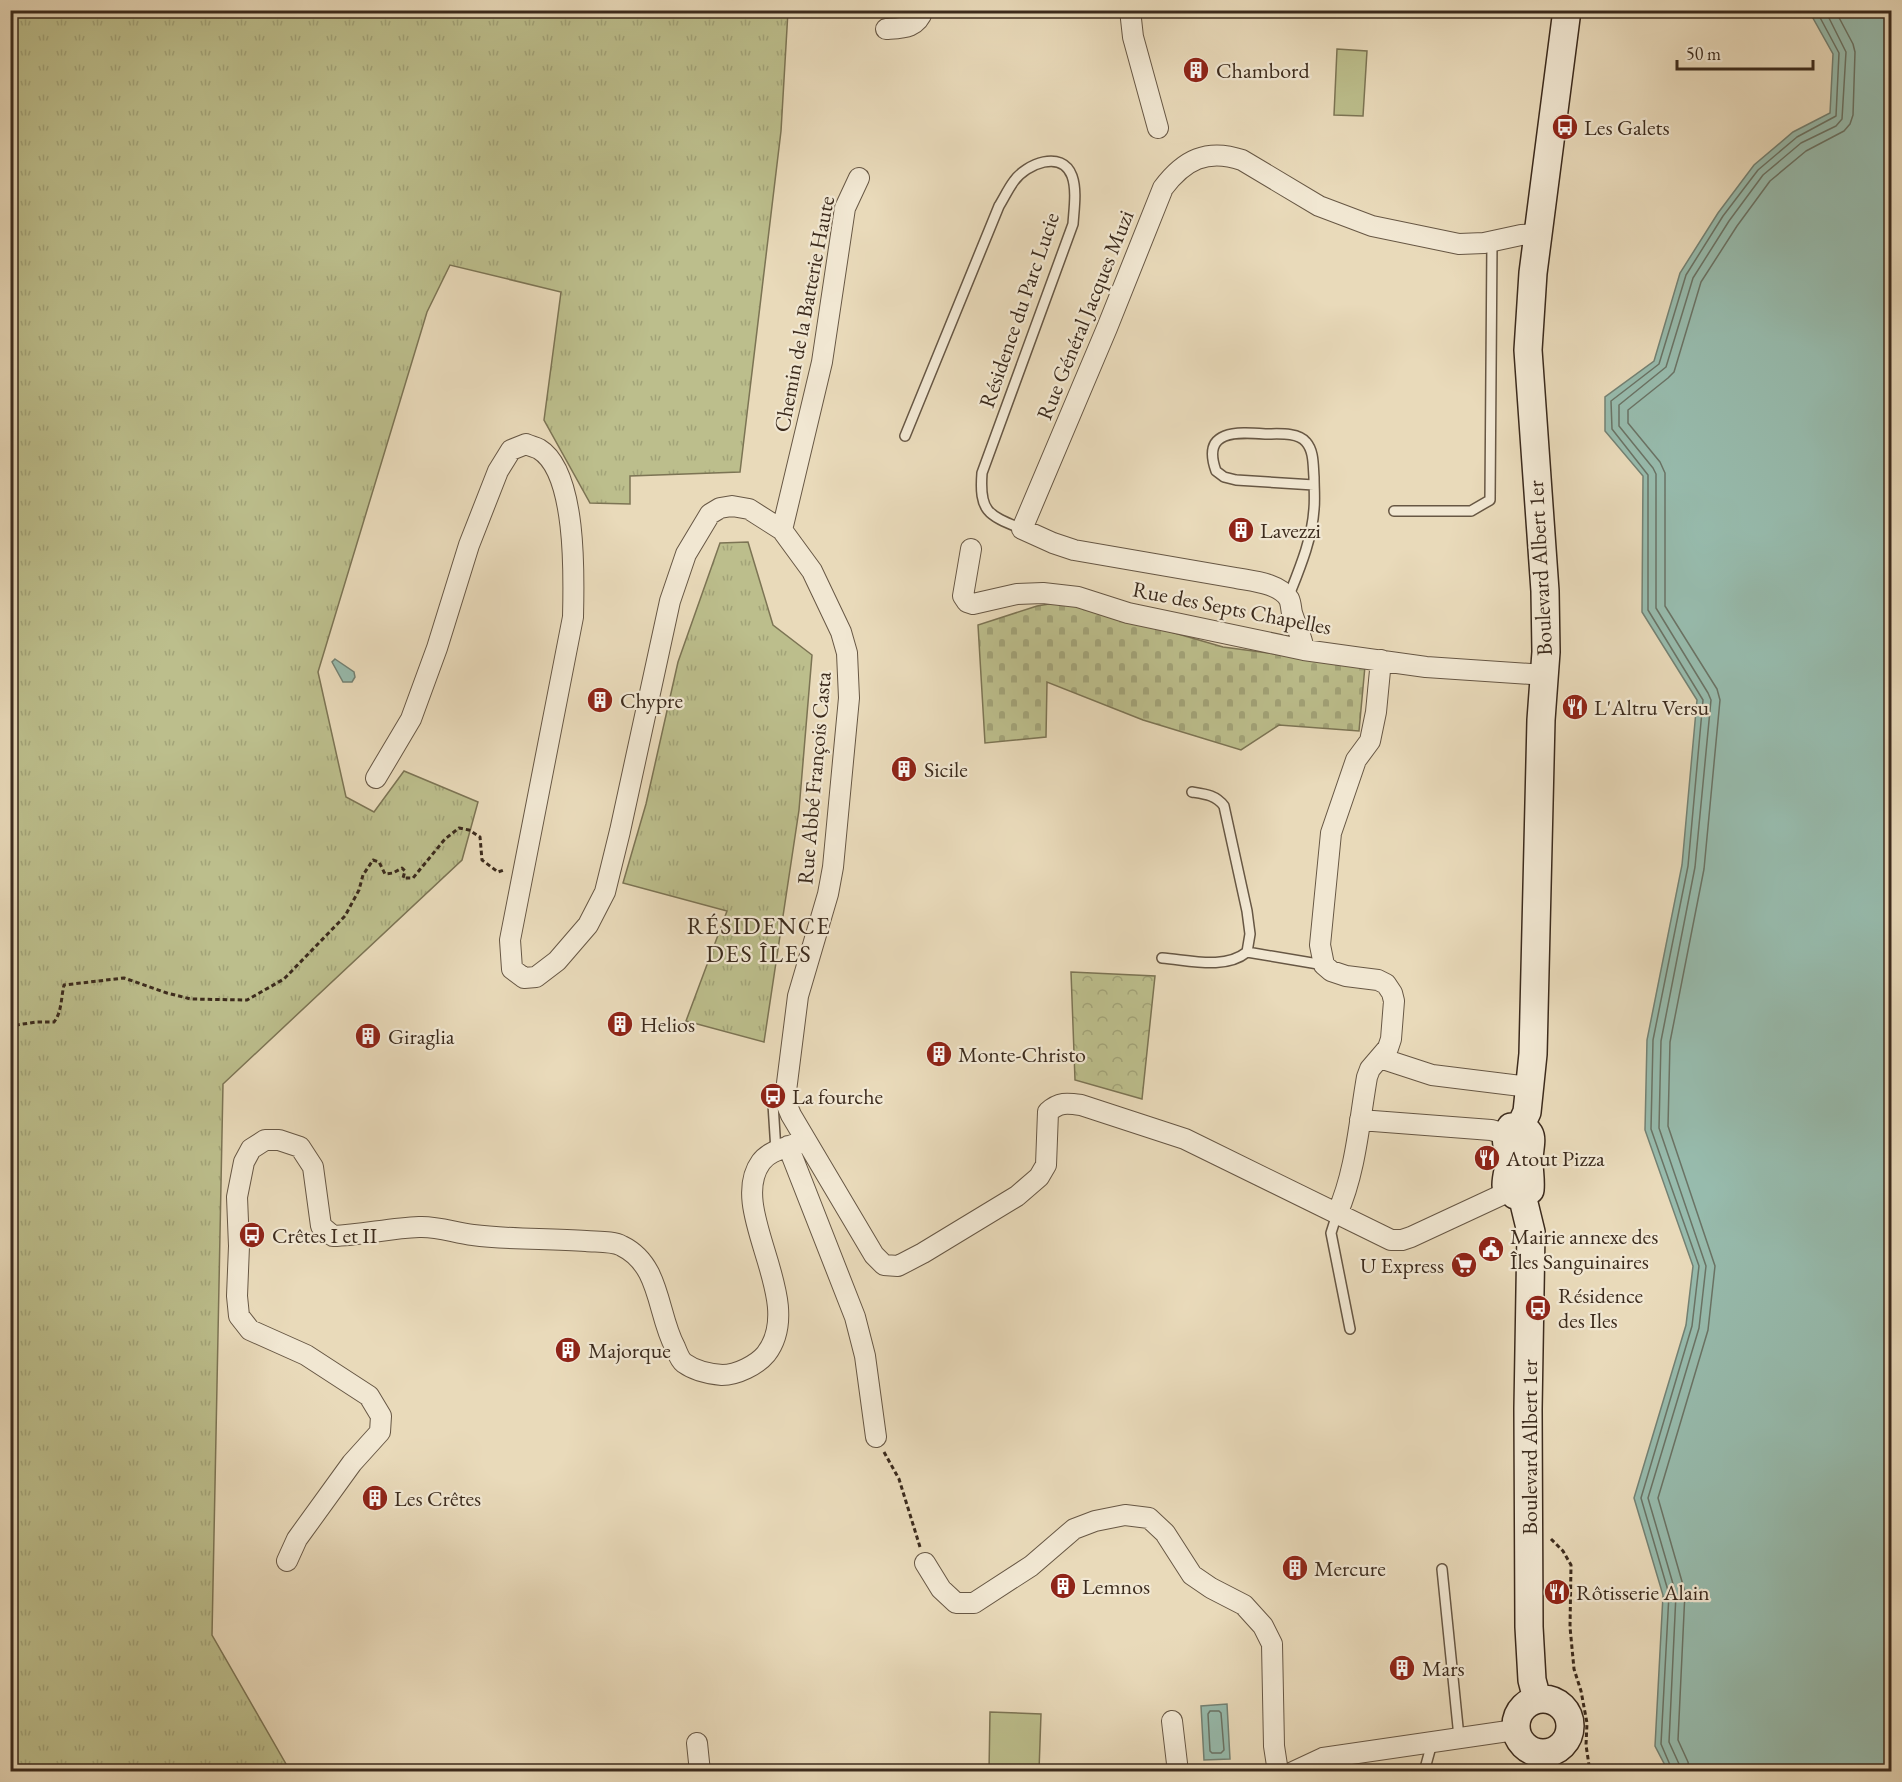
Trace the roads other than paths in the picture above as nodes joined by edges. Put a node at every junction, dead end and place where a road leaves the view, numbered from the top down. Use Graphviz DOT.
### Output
graph roads {
  1 [pos="923,10"];
  2 [pos="1130,10"];
  3 [pos="1567,10"];
  4 [pos="886,29"];
  5 [pos="1158,128"];
  6 [pos="859,178"];
  7 [pos="1538,234"];
  8 [pos="1492,242"];
  9 [pos="905,436"];
  10 [pos="1314,485"];
  11 [pos="1394,511"];
  12 [pos="1022,529"];
  13 [pos="782,530"];
  14 [pos="971,549"];
  15 [pos="1288,598"];
  16 [pos="1304,650"];
  17 [pos="1381,660"];
  18 [pos="1545,675"];
  19 [pos="376,777"];
  20 [pos="1192,792"];
  21 [pos="1247,952"];
  22 [pos="1162,958"];
  23 [pos="1324,964"];
  24 [pos="1380,1058"];
  25 [pos="1529,1087"];
  26 [pos="786,1091"];
  27 [pos="1360,1120"];
  28 [pos="1513,1131"];
  29 [pos="790,1145"];
  30 [pos="1507,1196"];
  31 [pos="1337,1214"];
  32 [pos="1350,1329"];
  33 [pos="876,1437"];
  34 [pos="287,1561"];
  35 [pos="925,1563"];
  36 [pos="1442,1569"];
  37 [pos="1537,1699"];
  38 [pos="1172,1721"];
  39 [pos="1515,1730"];
  40 [pos="1459,1737"];
  41 [pos="1432,1741"];
  42 [pos="698,1743"];
  43 [pos="1553,1762"];
  44 [pos="700,1772"];
  45 [pos="1178,1772"];
  46 [pos="1278,1772"];
  47 [pos="1293,1772"];
  48 [pos="1424,1772"];
  1 -- 4 [label="street"];
  2 -- 5 [label="street"];
  3 -- 7 [label="main road, Boulevard Albert 1er"];
  6 -- 13 [label="street, Chemin de la Batterie Haute"];
  7 -- 8 [label="street, Rue Général Jacques Muzi"];
  7 -- 18 [label="main road, Boulevard Albert 1er"];
  8 -- 11 [label="lane"];
  8 -- 12 [label="street, Rue Général Jacques Muzi"];
  9 -- 12 [label="lane, Résidence du Parc Lucie"];
  10 -- 10 [label="lane"];
  10 -- 15 [label="lane"];
  12 -- 15 [label="street"];
  13 -- 19 [label="street, Rue Abbé François Casta"];
  13 -- 26 [label="street, Rue Abbé François Casta"];
  14 -- 16 [label="street, Rue des Septs Chapelles"];
  15 -- 16 [label="street"];
  16 -- 17 [label="street, Rue des Septs Chapelles"];
  17 -- 18 [label="street, Rue des Septs Chapelles"];
  17 -- 23 [label="street"];
  18 -- 25 [label="main road, Boulevard Albert 1er"];
  20 -- 21 [label="lane"];
  21 -- 22 [label="lane"];
  21 -- 23 [label="lane"];
  23 -- 24 [label="street"];
  24 -- 25 [label="street"];
  24 -- 27 [label="street"];
  25 -- 28 [label="main road, Boulevard Albert 1er"];
  26 -- 29 [label="street, Rue Abbé François Casta"];
  26 -- 29 [label="lane"];
  27 -- 28 [label="street"];
  27 -- 31 [label="street"];
  28 -- 30 [label="main road"];
  29 -- 31 [label="street, Rue Abbé François Casta"];
  29 -- 33 [label="street"];
  29 -- 34 [label="street"];
  30 -- 31 [label="street"];
  30 -- 37 [label="main road, Boulevard Albert 1er"];
  31 -- 32 [label="lane"];
  35 -- 46 [label="street"];
  36 -- 40 [label="lane"];
  37 -- 39 [label="main road"];
  37 -- 43 [label="main road"];
  38 -- 45 [label="street"];
  39 -- 40 [label="street"];
  39 -- 43 [label="main road"];
  40 -- 41 [label="street"];
  41 -- 47 [label="street"];
  41 -- 48 [label="lane"];
  42 -- 44 [label="street"];
}
